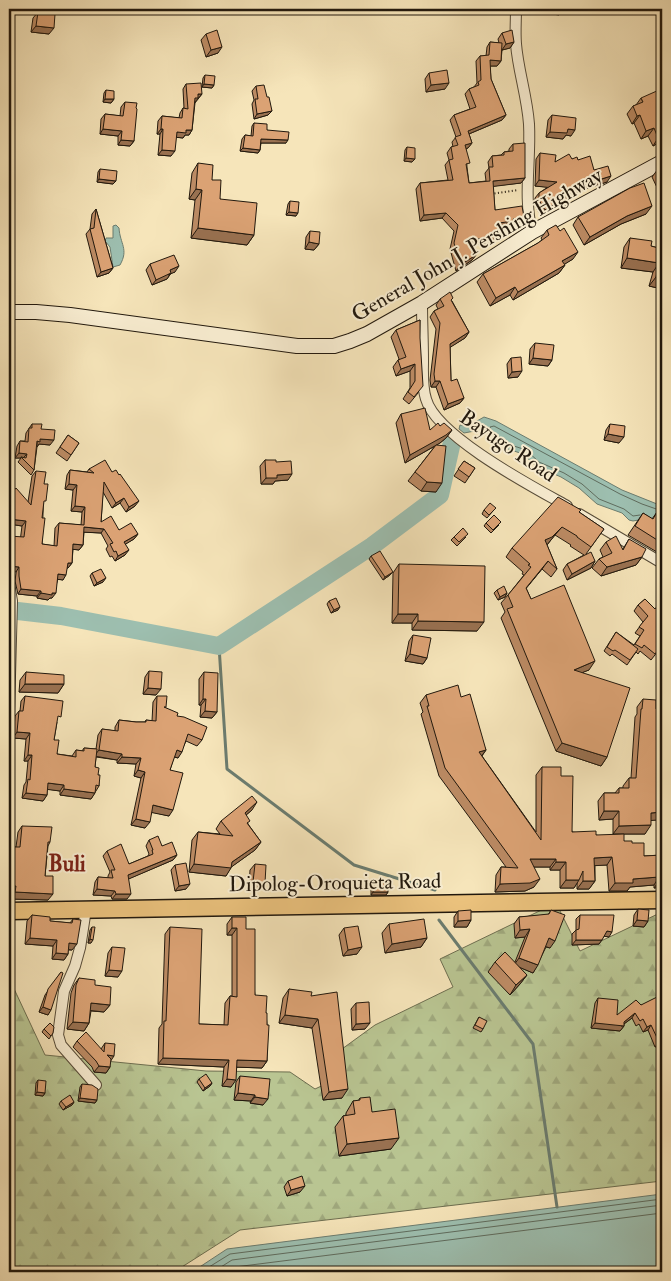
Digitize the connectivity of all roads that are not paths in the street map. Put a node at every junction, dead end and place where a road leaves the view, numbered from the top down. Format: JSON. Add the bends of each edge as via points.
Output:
{"nodes":[{"id":1,"x":516,"y":9,"type":"edge"},
{"id":2,"x":662,"y":162,"type":"edge"},
{"id":3,"x":532,"y":232,"type":"junction"},
{"id":4,"x":422,"y":303,"type":"junction"},
{"id":5,"x":9,"y":312,"type":"edge"},
{"id":6,"x":662,"y":563,"type":"edge"},
{"id":7,"x":9,"y":584,"type":"edge"},
{"id":8,"x":9,"y":713,"type":"edge"},
{"id":9,"x":662,"y":900,"type":"edge"},
{"id":10,"x":86,"y":909,"type":"junction"},
{"id":11,"x":9,"y":911,"type":"edge"},
{"id":12,"x":96,"y":1086,"type":"edge"}],
"edges":[{"from":1,"to":3,"type":"street","via":[[516,44],[529,122],[528,207]]},
{"from":2,"to":3,"type":"main road","name":"General John J. Pershing Highway"},
{"from":3,"to":4,"type":"main road","name":"General John J. Pershing Highway"},
{"from":4,"to":5,"type":"main road","name":"General John J. Pershing Highway","via":[[367,334],[334,346],[317,347],[70,315]]},
{"from":4,"to":6,"type":"street","name":"Bayugo Road","via":[[426,398],[439,421],[513,475]]},
{"from":7,"to":8,"type":"street","via":[[12,600]]},
{"from":9,"to":10,"type":"highway","name":"Dipolog-Oroquieta Road"},
{"from":10,"to":11,"type":"highway","name":"Dipolog-Oroquieta Road"},
{"from":10,"to":12,"type":"street","via":[[75,966],[64,991],[58,1040]]}]}
